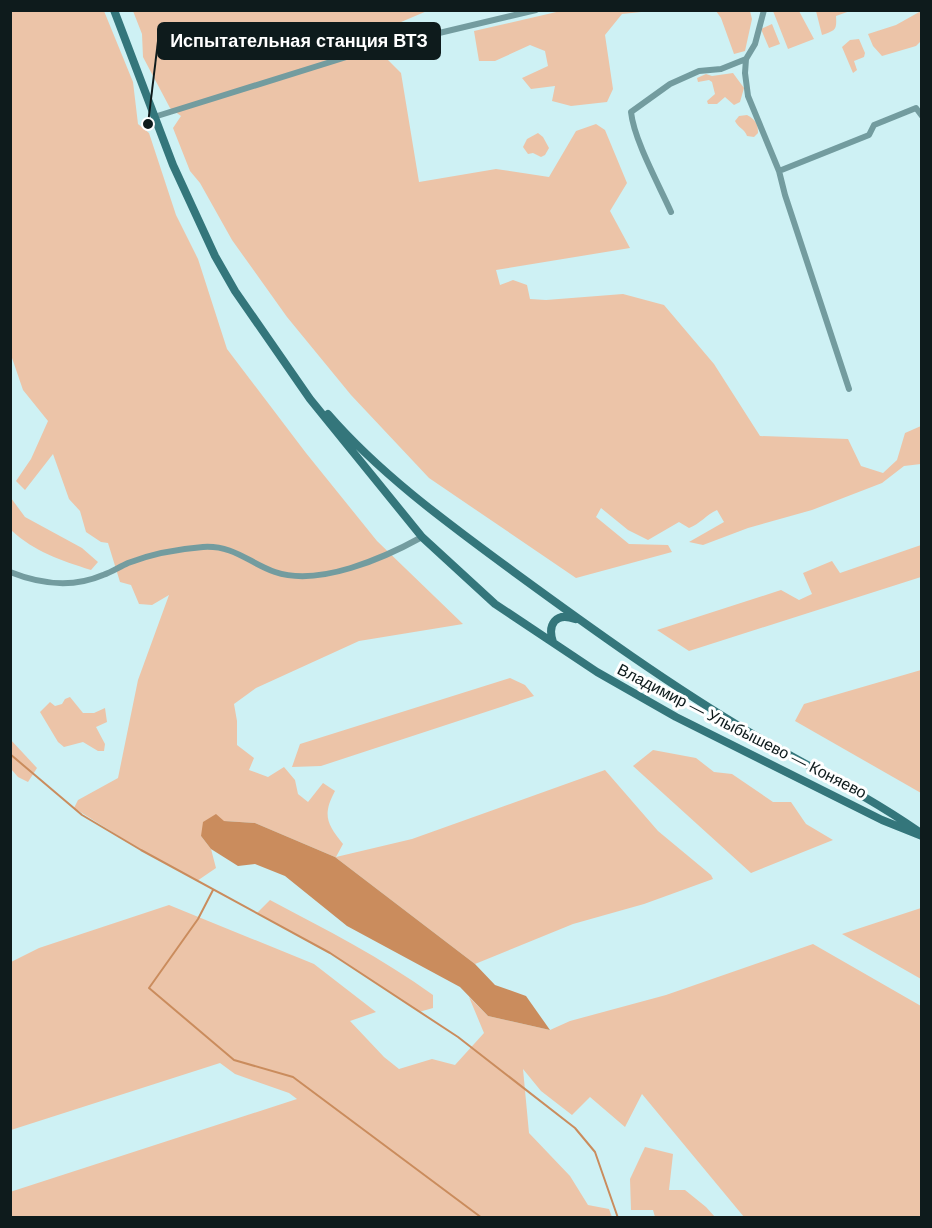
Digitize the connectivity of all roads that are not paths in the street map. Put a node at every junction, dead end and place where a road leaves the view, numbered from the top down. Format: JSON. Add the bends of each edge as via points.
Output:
{"nodes":[{"id":1,"x":114,"y":10,"type":"edge"},
{"id":2,"x":536,"y":10,"type":"edge"},
{"id":3,"x":764,"y":10,"type":"edge"},
{"id":4,"x":746,"y":59,"type":"junction"},
{"id":5,"x":921,"y":116,"type":"edge"},
{"id":6,"x":154,"y":117,"type":"junction"},
{"id":7,"x":779,"y":171,"type":"junction"},
{"id":8,"x":671,"y":212,"type":"dead end"},
{"id":9,"x":285,"y":363,"type":"junction"},
{"id":10,"x":849,"y":389,"type":"dead end"},
{"id":11,"x":422,"y":537,"type":"junction"},
{"id":12,"x":10,"y":572,"type":"edge"},
{"id":13,"x":584,"y":623,"type":"junction"},
{"id":14,"x":553,"y":642,"type":"junction"},
{"id":15,"x":921,"y":835,"type":"edge"}],
"edges":[{"from":1,"to":6,"type":"main road","name":"Владимир — Улыбышево — Коняево"},
{"from":2,"to":6,"type":"street","via":[[372,49]]},
{"from":3,"to":4,"type":"street","via":[[755,44]]},
{"from":4,"to":7,"type":"street","via":[[748,96]]},
{"from":4,"to":8,"type":"street","via":[[721,69],[699,71],[670,84],[631,112]]},
{"from":5,"to":7,"type":"street","via":[[916,108],[874,125],[869,135]]},
{"from":6,"to":9,"type":"main road","name":"Владимир — Улыбышево — Коняево","via":[[215,256]]},
{"from":7,"to":10,"type":"street"},
{"from":9,"to":11,"type":"main road","name":"Владимир — Улыбышево — Коняево"},
{"from":9,"to":13,"type":"main road","name":"Владимир — Улыбышево — Коняево","via":[[346,434],[396,481]]},
{"from":11,"to":12,"type":"street","via":[[392,554],[356,567],[309,576],[273,572],[232,551],[204,547],[153,555],[77,582],[32,580]]},
{"from":11,"to":14,"type":"main road","name":"Владимир — Улыбышево — Коняево","via":[[495,604]]},
{"from":13,"to":14,"type":"main road","name":"Владимир — Улыбышево — Коняево","via":[[567,616],[558,618],[551,625]]},
{"from":13,"to":15,"type":"main road","name":"Владимир — Улыбышево — Коняево","via":[[753,734],[894,814]]},
{"from":14,"to":15,"type":"main road","name":"Владимир — Улыбышево — Коняево","via":[[676,717],[882,820]]}]}
